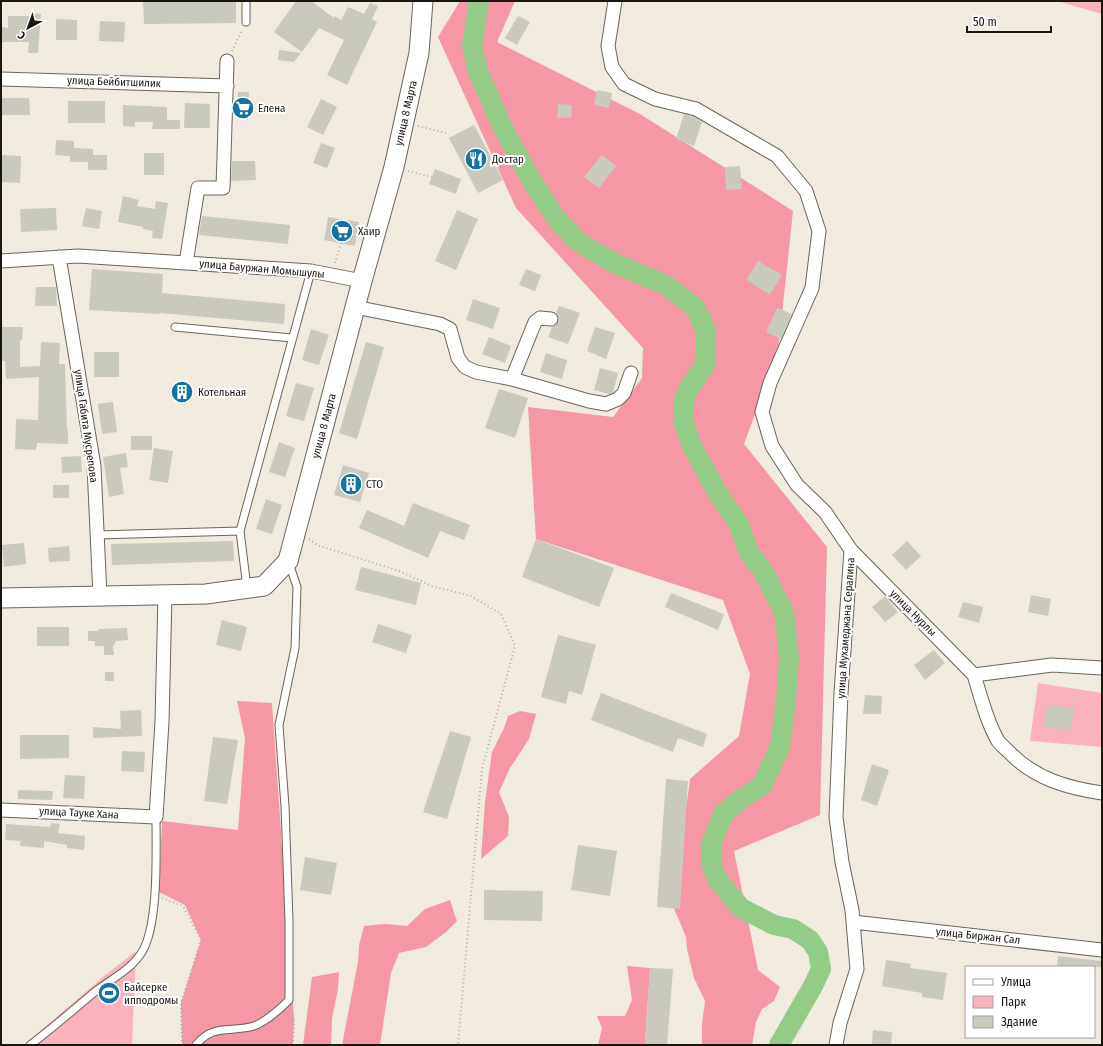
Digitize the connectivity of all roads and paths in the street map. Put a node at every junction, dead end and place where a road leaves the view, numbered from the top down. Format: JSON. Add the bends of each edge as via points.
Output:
{"nodes":[{"id":1,"x":246,"y":1,"type":"edge"},
{"id":2,"x":423,"y":1,"type":"edge"},
{"id":3,"x":616,"y":1,"type":"edge"},
{"id":4,"x":246,"y":22,"type":"joint"},
{"id":5,"x":227,"y":61,"type":"joint"},
{"id":6,"x":1,"y":79,"type":"edge"},
{"id":7,"x":227,"y":86,"type":"junction"},
{"id":8,"x":404,"y":123,"type":"junction"},
{"id":9,"x":446,"y":133,"type":"dead end"},
{"id":10,"x":394,"y":167,"type":"junction"},
{"id":11,"x":432,"y":177,"type":"dead end"},
{"id":12,"x":342,"y":243,"type":"dead end"},
{"id":13,"x":59,"y":257,"type":"junction"},
{"id":14,"x":1,"y":261,"type":"edge"},
{"id":15,"x":186,"y":263,"type":"junction"},
{"id":16,"x":311,"y":271,"type":"junction"},
{"id":17,"x":332,"y":275,"type":"junction"},
{"id":18,"x":362,"y":281,"type":"junction"},
{"id":19,"x":355,"y":307,"type":"junction"},
{"id":20,"x":552,"y":319,"type":"dead end"},
{"id":21,"x":175,"y":327,"type":"dead end"},
{"id":22,"x":292,"y":338,"type":"junction"},
{"id":23,"x":631,"y":373,"type":"dead end"},
{"id":24,"x":512,"y":379,"type":"junction"},
{"id":25,"x":240,"y":531,"type":"junction"},
{"id":26,"x":297,"y":531,"type":"junction"},
{"id":27,"x":98,"y":535,"type":"junction"},
{"id":28,"x":851,"y":550,"type":"junction"},
{"id":29,"x":288,"y":561,"type":"junction"},
{"id":30,"x":248,"y":588,"type":"junction"},
{"id":31,"x":165,"y":595,"type":"junction"},
{"id":32,"x":100,"y":596,"type":"junction"},
{"id":33,"x":1,"y":598,"type":"edge"},
{"id":34,"x":1102,"y":668,"type":"edge"},
{"id":35,"x":974,"y":675,"type":"junction"},
{"id":36,"x":1102,"y":793,"type":"edge"},
{"id":37,"x":1,"y":810,"type":"edge"},
{"id":38,"x":156,"y":817,"type":"junction"},
{"id":39,"x":154,"y":896,"type":"junction"},
{"id":40,"x":853,"y":922,"type":"junction"},
{"id":41,"x":1102,"y":950,"type":"edge"},
{"id":42,"x":294,"y":1018,"type":"dead end"},
{"id":43,"x":32,"y":1044,"type":"edge"},
{"id":44,"x":182,"y":1045,"type":"edge"},
{"id":45,"x":196,"y":1045,"type":"edge"},
{"id":46,"x":294,"y":1045,"type":"edge"},
{"id":47,"x":458,"y":1045,"type":"edge"},
{"id":48,"x":836,"y":1045,"type":"edge"}],
"edges":[{"from":1,"to":4,"type":"lane"},
{"from":2,"to":8,"type":"street","name":"улица 8 Марта","via":[[420,53]]},
{"from":3,"to":28,"type":"street","name":"улица Мухамеджана Сералина","via":[[608,46],[612,67],[624,84],[655,99],[696,109],[777,156],[806,191],[819,231],[812,288],[770,383],[762,412],[772,446],[798,485],[825,512]]},
{"from":4,"to":5,"type":"path"},
{"from":5,"to":7,"type":"street","name":"улица Бауржан Момышулы"},
{"from":6,"to":7,"type":"street","name":"улица Бейбитшилик"},
{"from":7,"to":15,"type":"street","name":"улица Бауржан Момышулы","via":[[223,188],[198,188]]},
{"from":8,"to":9,"type":"path"},
{"from":8,"to":10,"type":"street","name":"улица 8 Марта"},
{"from":10,"to":11,"type":"path"},
{"from":10,"to":18,"type":"street","name":"улица 8 Марта"},
{"from":12,"to":17,"type":"path"},
{"from":13,"to":14,"type":"street","name":"улица Бауржан Момышулы"},
{"from":13,"to":15,"type":"street","name":"улица Бауржан Момышулы"},
{"from":13,"to":27,"type":"street","name":"улица Габита Мусрепова","via":[[94,466]]},
{"from":15,"to":16,"type":"street","name":"улица Бауржан Момышулы"},
{"from":16,"to":17,"type":"street","name":"улица Бауржан Момышулы"},
{"from":16,"to":22,"type":"lane"},
{"from":17,"to":18,"type":"street","name":"улица Бауржан Момышулы"},
{"from":18,"to":19,"type":"street","name":"улица 8 Марта"},
{"from":19,"to":24,"type":"street","via":[[440,324],[450,329],[458,358],[465,367],[476,372]]},
{"from":19,"to":26,"type":"street","name":"улица 8 Марта"},
{"from":20,"to":24,"type":"street","via":[[540,318],[535,322]]},
{"from":21,"to":22,"type":"lane"},
{"from":22,"to":25,"type":"lane"},
{"from":23,"to":24,"type":"street","via":[[624,393],[606,404]]},
{"from":25,"to":27,"type":"lane"},
{"from":25,"to":30,"type":"lane"},
{"from":26,"to":29,"type":"street","name":"улица 8 Марта"},
{"from":26,"to":47,"type":"path","via":[[317,545],[399,571],[432,586],[471,596],[501,614],[515,646],[482,769]]},
{"from":27,"to":32,"type":"street","name":"улица Габита Мусрепова"},
{"from":28,"to":35,"type":"street","name":"улица Нурлы"},
{"from":28,"to":40,"type":"street","name":"улица Мухамеджана Сералина","via":[[836,817]]},
{"from":29,"to":30,"type":"street","name":"улица 8 Марта","via":[[264,586]]},
{"from":29,"to":45,"type":"lane","via":[[297,587],[295,648],[279,725],[286,821],[289,1000],[277,1012],[254,1026],[210,1032]]},
{"from":30,"to":31,"type":"street","name":"улица 8 Марта","via":[[206,594]]},
{"from":31,"to":32,"type":"street","name":"улица 8 Марта"},
{"from":31,"to":38,"type":"street","via":[[162,722]]},
{"from":32,"to":33,"type":"street","name":"улица 8 Марта"},
{"from":34,"to":35,"type":"street","via":[[1052,665]]},
{"from":35,"to":36,"type":"street","name":"улица Нурлы","via":[[985,712],[999,742],[1017,760],[1038,775],[1058,784]]},
{"from":37,"to":38,"type":"street","name":"улица Тауке Хана"},
{"from":38,"to":39,"type":"lane"},
{"from":39,"to":43,"type":"lane","via":[[150,932],[136,960]]},
{"from":39,"to":44,"type":"path","via":[[184,906],[201,940],[181,1003]]},
{"from":40,"to":41,"type":"street","name":"улица Биржан Сал"},
{"from":40,"to":48,"type":"street","name":"улица Мухамеджана Сералина","via":[[857,969],[840,1023]]},
{"from":42,"to":46,"type":"path"}]}
